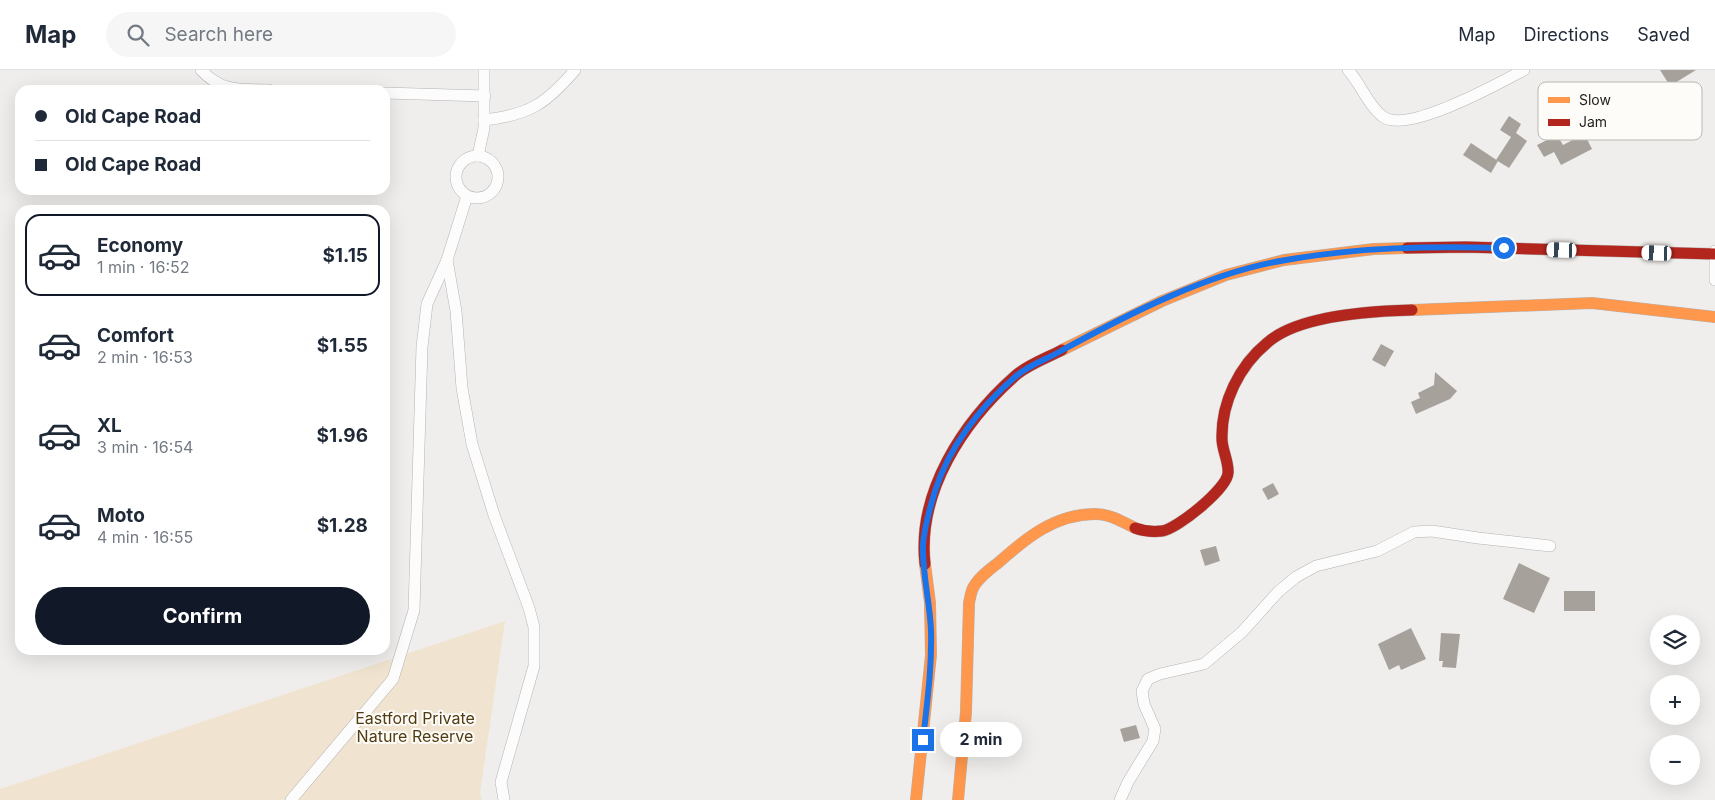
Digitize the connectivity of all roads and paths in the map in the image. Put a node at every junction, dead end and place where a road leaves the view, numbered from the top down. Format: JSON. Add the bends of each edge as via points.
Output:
{"nodes":[{"id":1,"x":201,"y":70,"type":"edge"},
{"id":2,"x":484,"y":70,"type":"edge"},
{"id":3,"x":575,"y":70,"type":"edge"},
{"id":4,"x":1348,"y":70,"type":"edge"},
{"id":5,"x":1524,"y":70,"type":"edge"},
{"id":6,"x":220,"y":85,"type":"edge"},
{"id":7,"x":390,"y":93,"type":"edge"},
{"id":8,"x":485,"y":96,"type":"junction"},
{"id":9,"x":484,"y":124,"type":"junction"},
{"id":10,"x":478,"y":156,"type":"junction"},
{"id":11,"x":467,"y":196,"type":"junction"},
{"id":12,"x":1715,"y":253,"type":"edge"},
{"id":13,"x":447,"y":260,"type":"junction"},
{"id":14,"x":1715,"y":280,"type":"edge"},
{"id":15,"x":1715,"y":317,"type":"edge"},
{"id":16,"x":1550,"y":546,"type":"dead end"},
{"id":17,"x":291,"y":800,"type":"edge"},
{"id":18,"x":504,"y":800,"type":"edge"},
{"id":19,"x":916,"y":800,"type":"edge"},
{"id":20,"x":958,"y":800,"type":"edge"},
{"id":21,"x":1120,"y":800,"type":"edge"}],
"edges":[{"from":1,"to":6,"type":"street"},
{"from":2,"to":8,"type":"street"},
{"from":3,"to":9,"type":"street","via":[[558,90],[530,111]]},
{"from":4,"to":5,"type":"street","via":[[1384,118],[1397,121],[1411,120],[1465,100]]},
{"from":7,"to":8,"type":"street"},
{"from":8,"to":9,"type":"street"},
{"from":9,"to":10,"type":"street"},
{"from":10,"to":11,"type":"street","via":[[463,161],[456,175],[460,191]]},
{"from":10,"to":11,"type":"street","via":[[486,158],[497,170],[496,186],[483,196]]},
{"from":11,"to":13,"type":"street"},
{"from":12,"to":14,"type":"street"},
{"from":12,"to":19,"type":"street","via":[[1466,247],[1374,249],[1284,260],[1226,275],[1162,300],[1016,375],[973,420],[949,457],[935,489],[927,520],[923,544],[930,603],[931,655]]},
{"from":13,"to":17,"type":"street","via":[[427,304],[422,347],[414,610],[410,626],[393,678]]},
{"from":13,"to":18,"type":"street","via":[[472,444],[534,626],[534,666],[501,782]]},
{"from":15,"to":20,"type":"street","via":[[1592,303],[1358,312],[1289,328],[1267,342],[1251,358],[1228,395],[1222,440],[1228,473],[1224,484],[1213,496],[1176,525],[1152,532],[1098,514],[1056,522],[1029,536],[973,588],[969,603],[966,712]]},
{"from":16,"to":21,"type":"street","via":[[1432,531],[1414,532],[1377,551],[1316,566],[1296,577],[1242,632],[1204,664],[1148,679],[1142,691],[1155,729],[1154,741]]}]}
